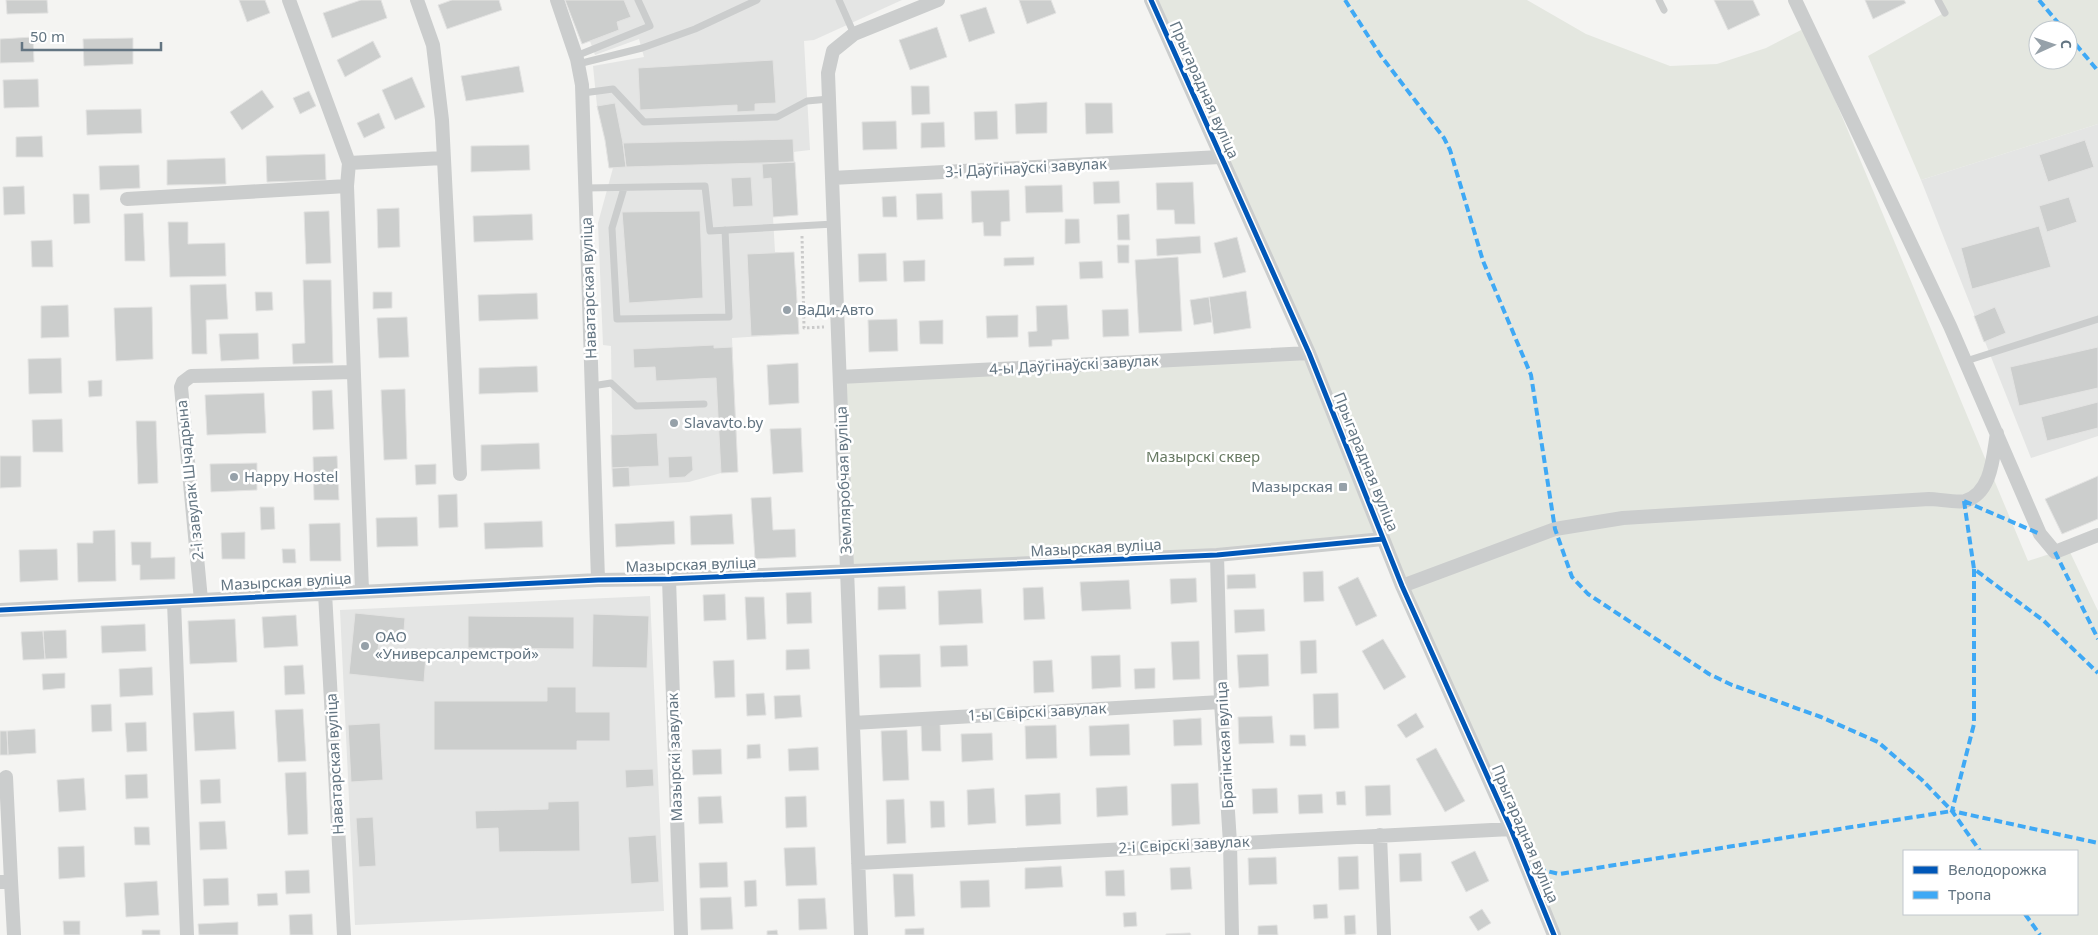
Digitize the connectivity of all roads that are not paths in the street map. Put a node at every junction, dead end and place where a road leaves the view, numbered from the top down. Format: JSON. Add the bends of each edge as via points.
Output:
{"nodes":[{"id":1,"x":289,"y":0,"type":"edge"},
{"id":2,"x":417,"y":0,"type":"edge"},
{"id":3,"x":557,"y":0,"type":"edge"},
{"id":4,"x":638,"y":0,"type":"edge"},
{"id":5,"x":757,"y":0,"type":"edge"},
{"id":6,"x":839,"y":0,"type":"edge"},
{"id":7,"x":938,"y":0,"type":"edge"},
{"id":8,"x":1151,"y":0,"type":"edge"},
{"id":9,"x":1660,"y":0,"type":"edge"},
{"id":10,"x":1795,"y":0,"type":"edge"},
{"id":11,"x":1938,"y":0,"type":"edge"},
{"id":12,"x":1664,"y":10,"type":"dead end"},
{"id":13,"x":1945,"y":13,"type":"dead end"},
{"id":14,"x":854,"y":34,"type":"junction"},
{"id":15,"x":577,"y":60,"type":"junction"},
{"id":16,"x":583,"y":93,"type":"junction"},
{"id":17,"x":829,"y":99,"type":"junction"},
{"id":18,"x":1220,"y":157,"type":"junction"},
{"id":19,"x":443,"y":158,"type":"junction"},
{"id":20,"x":349,"y":163,"type":"junction"},
{"id":21,"x":832,"y":178,"type":"junction"},
{"id":22,"x":348,"y":186,"type":"junction"},
{"id":23,"x":586,"y":188,"type":"junction"},
{"id":24,"x":624,"y":188,"type":"junction"},
{"id":25,"x":126,"y":199,"type":"dead end"},
{"id":26,"x":834,"y":224,"type":"junction"},
{"id":27,"x":725,"y":230,"type":"junction"},
{"id":28,"x":2098,"y":319,"type":"edge"},
{"id":29,"x":1309,"y":353,"type":"junction"},
{"id":30,"x":1966,"y":361,"type":"junction"},
{"id":31,"x":353,"y":372,"type":"junction"},
{"id":32,"x":840,"y":378,"type":"junction"},
{"id":33,"x":592,"y":386,"type":"junction"},
{"id":34,"x":704,"y":404,"type":"dead end"},
{"id":35,"x":1997,"y":433,"type":"junction"},
{"id":36,"x":460,"y":474,"type":"dead end"},
{"id":37,"x":2098,"y":535,"type":"edge"},
{"id":38,"x":1382,"y":538,"type":"junction"},
{"id":39,"x":1217,"y":555,"type":"junction"},
{"id":40,"x":848,"y":572,"type":"junction"},
{"id":41,"x":669,"y":579,"type":"junction"},
{"id":42,"x":598,"y":580,"type":"junction"},
{"id":43,"x":1402,"y":586,"type":"junction"},
{"id":44,"x":362,"y":590,"type":"junction"},
{"id":45,"x":325,"y":593,"type":"junction"},
{"id":46,"x":202,"y":600,"type":"junction"},
{"id":47,"x":174,"y":602,"type":"junction"},
{"id":48,"x":0,"y":610,"type":"edge"},
{"id":49,"x":1222,"y":702,"type":"junction"},
{"id":50,"x":853,"y":723,"type":"junction"},
{"id":51,"x":6,"y":778,"type":"dead end"},
{"id":52,"x":1510,"y":828,"type":"junction"},
{"id":53,"x":1380,"y":835,"type":"junction"},
{"id":54,"x":1230,"y":843,"type":"junction"},
{"id":55,"x":858,"y":863,"type":"junction"},
{"id":56,"x":6,"y":882,"type":"edge"},
{"id":57,"x":14,"y":935,"type":"edge"},
{"id":58,"x":186,"y":935,"type":"edge"},
{"id":59,"x":344,"y":935,"type":"edge"},
{"id":60,"x":681,"y":935,"type":"edge"},
{"id":61,"x":861,"y":935,"type":"edge"},
{"id":62,"x":1232,"y":935,"type":"edge"},
{"id":63,"x":1384,"y":935,"type":"edge"},
{"id":64,"x":1554,"y":935,"type":"edge"}],
"edges":[{"from":1,"to":20,"type":"street"},
{"from":2,"to":19,"type":"street","via":[[433,45]]},
{"from":3,"to":15,"type":"street","name":"Наватарская вуліца"},
{"from":4,"to":15,"type":"lane","via":[[650,26]]},
{"from":5,"to":15,"type":"lane","via":[[659,42]]},
{"from":6,"to":14,"type":"lane"},
{"from":7,"to":14,"type":"street","name":"Земляробчая вуліца"},
{"from":8,"to":18,"type":"street","name":"Прыгарадная вуліца"},
{"from":9,"to":12,"type":"lane"},
{"from":10,"to":30,"type":"street"},
{"from":11,"to":13,"type":"lane"},
{"from":14,"to":17,"type":"street","name":"Земляробчая вуліца","via":[[833,52],[828,73]]},
{"from":15,"to":16,"type":"street","name":"Наватарская вуліца"},
{"from":16,"to":17,"type":"lane","via":[[613,89],[644,122],[777,117],[808,101]]},
{"from":16,"to":23,"type":"street","name":"Наватарская вуліца"},
{"from":17,"to":21,"type":"street","name":"Земляробчая вуліца"},
{"from":18,"to":21,"type":"street","name":"3-і Даўгінаўскі завулак"},
{"from":18,"to":29,"type":"street","name":"Прыгарадная вуліца"},
{"from":19,"to":20,"type":"street"},
{"from":19,"to":36,"type":"street"},
{"from":20,"to":22,"type":"street"},
{"from":21,"to":26,"type":"street","name":"Земляробчая вуліца"},
{"from":22,"to":25,"type":"street"},
{"from":22,"to":31,"type":"street"},
{"from":23,"to":24,"type":"lane"},
{"from":23,"to":33,"type":"street","name":"Наватарская вуліца"},
{"from":24,"to":27,"type":"lane","via":[[705,186],[710,231]]},
{"from":24,"to":27,"type":"lane","via":[[612,228],[617,318],[728,317]]},
{"from":26,"to":27,"type":"lane"},
{"from":26,"to":32,"type":"street","name":"Земляробчая вуліца"},
{"from":28,"to":30,"type":"lane"},
{"from":29,"to":32,"type":"street","name":"4-ы Даўгінаўскі завулак"},
{"from":29,"to":38,"type":"street","name":"Прыгарадная вуліца"},
{"from":30,"to":35,"type":"street"},
{"from":31,"to":44,"type":"street"},
{"from":31,"to":46,"type":"street","name":"2-і завулак Шчадрына","via":[[191,376],[183,382]]},
{"from":32,"to":40,"type":"street","name":"Земляробчая вуліца"},
{"from":33,"to":34,"type":"lane","via":[[611,383],[636,406]]},
{"from":33,"to":42,"type":"street","name":"Наватарская вуліца"},
{"from":35,"to":37,"type":"street","via":[[2040,534],[2055,552]]},
{"from":35,"to":43,"type":"street","via":[[1991,468],[1980,490],[1964,501],[1929,499],[1623,518],[1555,529]]},
{"from":38,"to":39,"type":"street","name":"Мазырская вуліца"},
{"from":38,"to":43,"type":"street","name":"Прыгарадная вуліца"},
{"from":39,"to":40,"type":"street","name":"Мазырская вуліца"},
{"from":39,"to":49,"type":"street","name":"Брагінская вуліца"},
{"from":40,"to":41,"type":"street","name":"Мазырская вуліца"},
{"from":40,"to":50,"type":"street","name":"Земляробчая вуліца"},
{"from":41,"to":42,"type":"street","name":"Мазырская вуліца"},
{"from":41,"to":60,"type":"street","name":"Мазырскі завулак"},
{"from":42,"to":44,"type":"street","name":"Мазырская вуліца"},
{"from":43,"to":52,"type":"street","name":"Прыгарадная вуліца"},
{"from":44,"to":45,"type":"street","name":"Мазырская вуліца"},
{"from":45,"to":46,"type":"street","name":"Мазырская вуліца"},
{"from":45,"to":59,"type":"street","name":"Наватарская вуліца"},
{"from":46,"to":47,"type":"street","name":"Мазырская вуліца"},
{"from":47,"to":48,"type":"street","name":"Мазырская вуліца"},
{"from":47,"to":58,"type":"street"},
{"from":49,"to":50,"type":"street","name":"1-ы Свірскі завулак"},
{"from":49,"to":54,"type":"street","name":"Брагінская вуліца"},
{"from":50,"to":55,"type":"street","name":"Земляробчая вуліца"},
{"from":51,"to":56,"type":"street"},
{"from":52,"to":53,"type":"street","name":"2-і Свірскі завулак"},
{"from":52,"to":64,"type":"street","name":"Прыгарадная вуліца"},
{"from":53,"to":54,"type":"street","name":"2-і Свірскі завулак"},
{"from":53,"to":63,"type":"street"},
{"from":54,"to":55,"type":"street","name":"2-і Свірскі завулак"},
{"from":54,"to":62,"type":"street","name":"Брагінская вуліца"},
{"from":55,"to":61,"type":"street","name":"Земляробчая вуліца"},
{"from":56,"to":57,"type":"street"}]}
